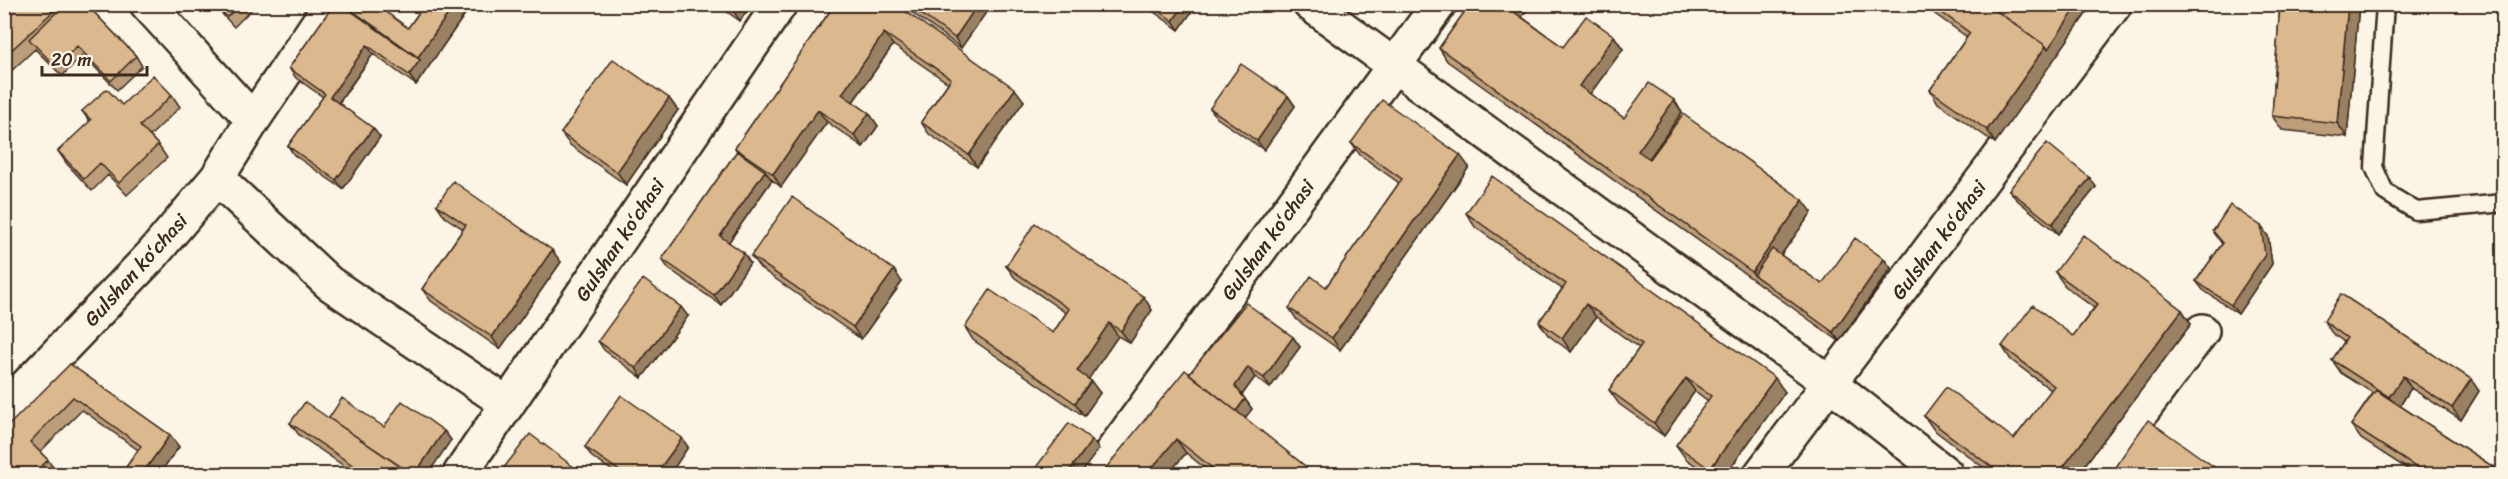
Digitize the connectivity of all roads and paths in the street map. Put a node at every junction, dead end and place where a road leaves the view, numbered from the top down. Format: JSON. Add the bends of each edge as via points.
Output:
{"nodes":[{"id":1,"x":147,"y":4,"type":"edge"},
{"id":2,"x":331,"y":4,"type":"edge"},
{"id":3,"x":780,"y":4,"type":"edge"},
{"id":4,"x":1310,"y":4,"type":"edge"},
{"id":5,"x":1439,"y":4,"type":"edge"},
{"id":6,"x":2115,"y":4,"type":"edge"},
{"id":7,"x":2385,"y":4,"type":"edge"},
{"id":8,"x":1396,"y":65,"type":"junction"},
{"id":9,"x":253,"y":120,"type":"junction"},
{"id":10,"x":217,"y":178,"type":"junction"},
{"id":11,"x":2504,"y":203,"type":"edge"},
{"id":12,"x":2202,"y":331,"type":"dead end"},
{"id":13,"x":1831,"y":384,"type":"junction"},
{"id":14,"x":507,"y":404,"type":"junction"},
{"id":15,"x":4,"y":409,"type":"edge"},
{"id":16,"x":460,"y":474,"type":"edge"},
{"id":17,"x":1096,"y":474,"type":"edge"},
{"id":18,"x":1761,"y":474,"type":"edge"},
{"id":19,"x":1946,"y":474,"type":"edge"},
{"id":20,"x":2095,"y":474,"type":"edge"}],
"edges":[{"from":1,"to":9,"type":"street"},
{"from":2,"to":9,"type":"street","name":"Gulshan koʻchasi"},
{"from":3,"to":14,"type":"street","name":"Gulshan koʻchasi"},
{"from":4,"to":8,"type":"street"},
{"from":5,"to":8,"type":"street","name":"Gulshan koʻchasi"},
{"from":6,"to":13,"type":"street","name":"Gulshan koʻchasi"},
{"from":7,"to":11,"type":"lane","via":[[2374,166],[2385,192],[2416,211]]},
{"from":8,"to":13,"type":"street"},
{"from":8,"to":17,"type":"street","name":"Gulshan koʻchasi"},
{"from":9,"to":10,"type":"street","name":"Gulshan koʻchasi"},
{"from":10,"to":14,"type":"street","via":[[328,283]]},
{"from":10,"to":15,"type":"street","name":"Gulshan koʻchasi","via":[[153,254]]},
{"from":12,"to":20,"type":"street"},
{"from":13,"to":18,"type":"street","name":"Gulshan koʻchasi"},
{"from":13,"to":19,"type":"street"},
{"from":14,"to":16,"type":"street","name":"Gulshan koʻchasi"}]}
